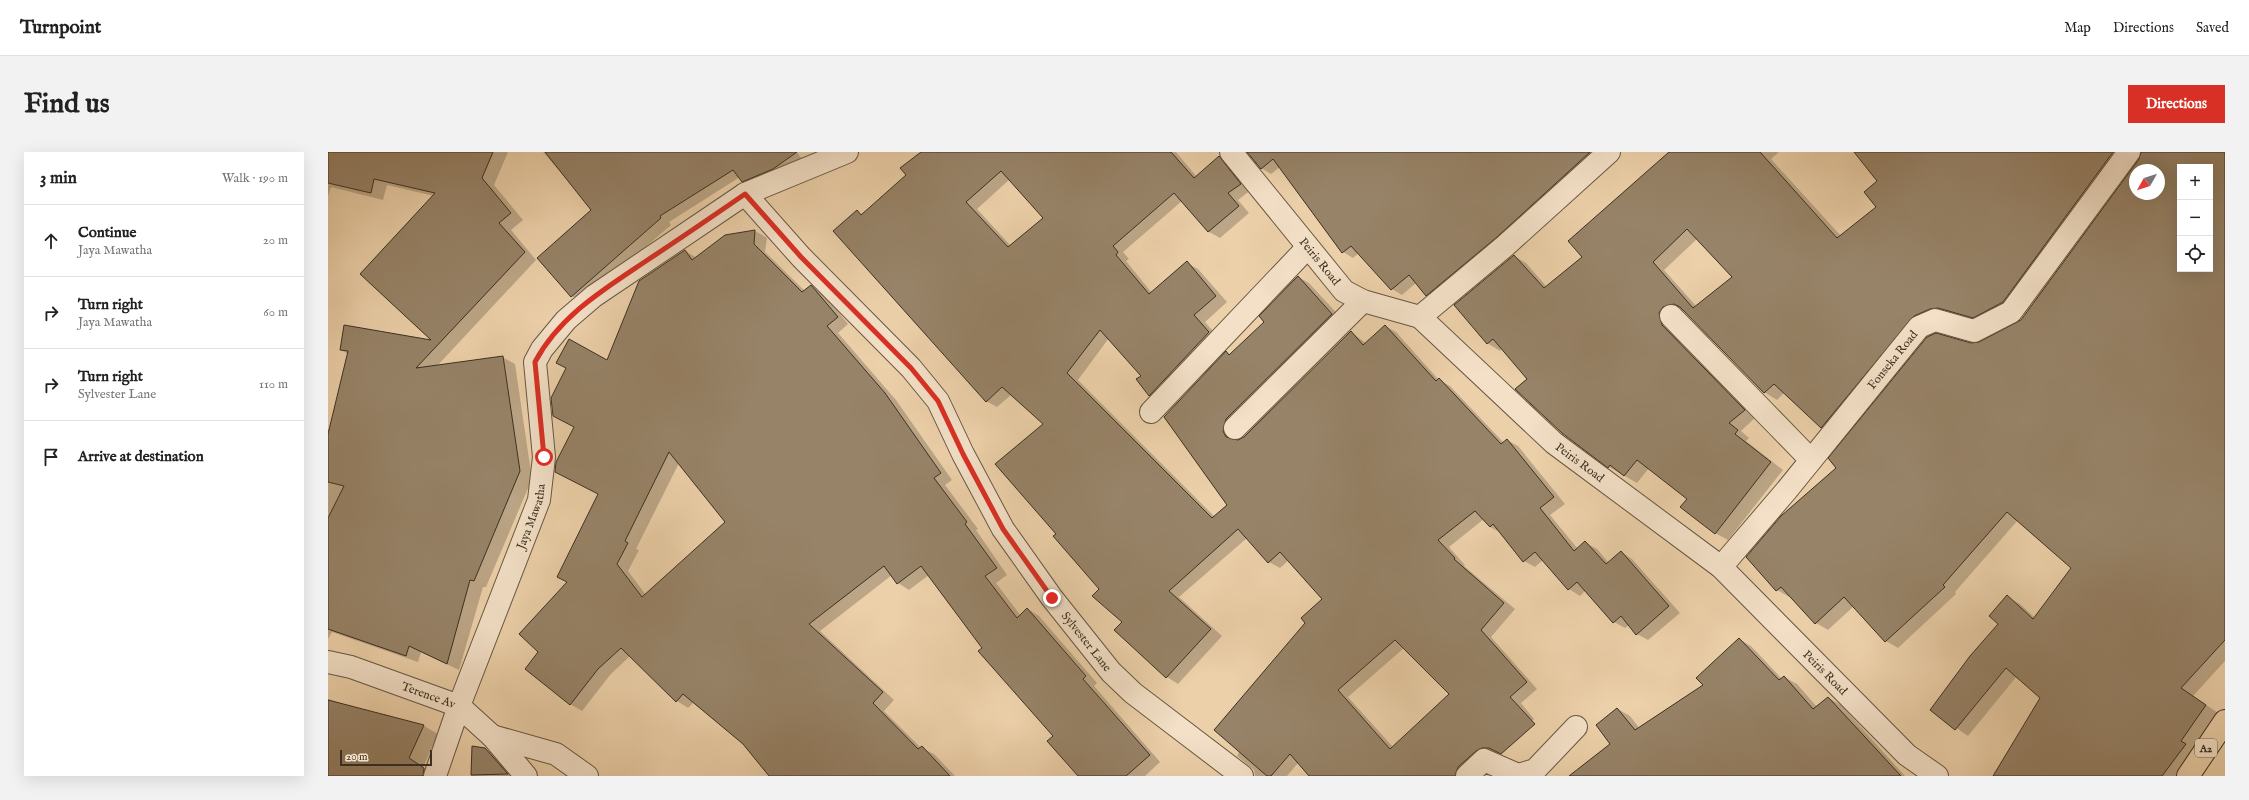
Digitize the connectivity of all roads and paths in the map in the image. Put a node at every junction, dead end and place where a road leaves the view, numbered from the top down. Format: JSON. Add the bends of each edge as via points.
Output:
{"nodes":[{"id":1,"x":847,"y":152,"type":"edge"},
{"id":2,"x":1231,"y":152,"type":"edge"},
{"id":3,"x":1609,"y":152,"type":"edge"},
{"id":4,"x":2129,"y":152,"type":"edge"},
{"id":5,"x":745,"y":194,"type":"junction"},
{"id":6,"x":1307,"y":248,"type":"junction"},
{"id":7,"x":1363,"y":301,"type":"junction"},
{"id":8,"x":1671,"y":316,"type":"dead end"},
{"id":9,"x":1420,"y":317,"type":"junction"},
{"id":10,"x":1151,"y":412,"type":"dead end"},
{"id":11,"x":1235,"y":428,"type":"dead end"},
{"id":12,"x":1811,"y":460,"type":"junction"},
{"id":13,"x":1721,"y":567,"type":"junction"},
{"id":14,"x":328,"y":662,"type":"edge"},
{"id":15,"x":459,"y":706,"type":"junction"},
{"id":16,"x":2225,"y":720,"type":"edge"},
{"id":17,"x":1576,"y":727,"type":"dead end"},
{"id":18,"x":492,"y":736,"type":"junction"},
{"id":19,"x":435,"y":776,"type":"edge"},
{"id":20,"x":526,"y":776,"type":"edge"},
{"id":21,"x":587,"y":776,"type":"edge"},
{"id":22,"x":1242,"y":776,"type":"edge"},
{"id":23,"x":1467,"y":776,"type":"edge"},
{"id":24,"x":1937,"y":776,"type":"edge"},
{"id":25,"x":2188,"y":776,"type":"edge"}],
"edges":[{"from":1,"to":5,"type":"street","name":"Jaya Mawatha"},
{"from":2,"to":6,"type":"street","name":"Peiris Road"},
{"from":3,"to":9,"type":"street","via":[[1505,246]]},
{"from":4,"to":12,"type":"street","name":"Fonseka Road","via":[[2011,312],[1974,331],[1935,320],[1919,327]]},
{"from":5,"to":15,"type":"street","name":"Jaya Mawatha","via":[[594,296],[566,320],[542,349],[535,362],[544,457],[539,500]]},
{"from":5,"to":22,"type":"street","name":"Sylvester Lane","via":[[801,257],[911,368],[938,401],[1003,529],[1052,598],[1111,672],[1133,693]]},
{"from":6,"to":7,"type":"street","name":"Peiris Road","via":[[1344,291]]},
{"from":6,"to":10,"type":"street"},
{"from":7,"to":9,"type":"street","name":"Peiris Road"},
{"from":7,"to":11,"type":"street"},
{"from":8,"to":12,"type":"street"},
{"from":9,"to":13,"type":"street","name":"Peiris Road","via":[[1554,443]]},
{"from":12,"to":13,"type":"street","name":"Fonseka Road"},
{"from":13,"to":24,"type":"street","name":"Peiris Road","via":[[1907,755]]},
{"from":14,"to":15,"type":"street","name":"Terence Av","via":[[351,667]]},
{"from":15,"to":18,"type":"street","name":"Terence Av"},
{"from":15,"to":19,"type":"street","name":"Jaya Mawatha"},
{"from":16,"to":25,"type":"highway","number":"A2"},
{"from":17,"to":23,"type":"street","via":[[1535,770],[1518,775],[1484,760]]},
{"from":18,"to":20,"type":"street","name":"Terence Av"},
{"from":18,"to":21,"type":"street","via":[[556,754]]}]}
